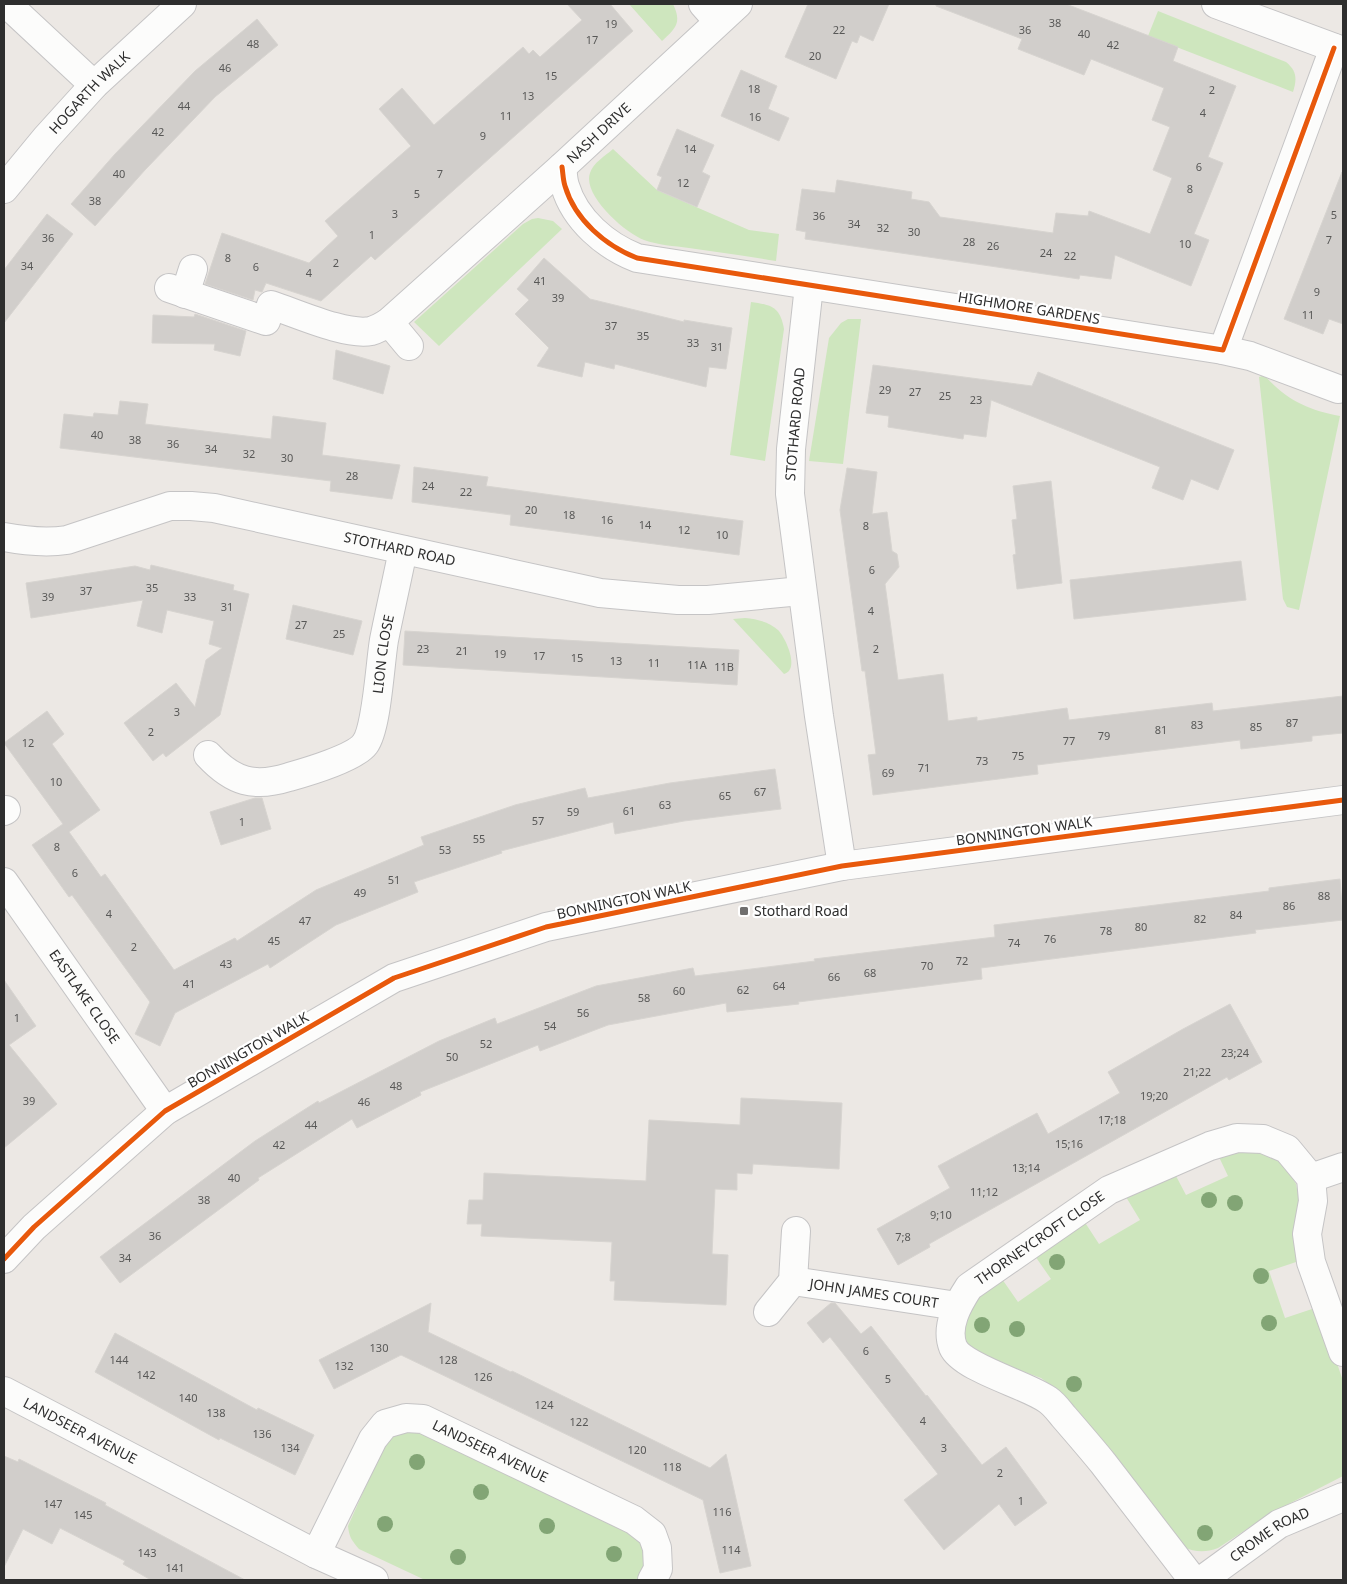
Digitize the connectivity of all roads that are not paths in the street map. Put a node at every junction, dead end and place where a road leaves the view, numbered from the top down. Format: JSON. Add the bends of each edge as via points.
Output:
{"nodes":[{"id":1,"x":7,"y":4,"type":"edge"},
{"id":2,"x":182,"y":4,"type":"edge"},
{"id":3,"x":738,"y":4,"type":"edge"},
{"id":4,"x":1216,"y":4,"type":"edge"},
{"id":5,"x":711,"y":13,"type":"edge"},
{"id":6,"x":1339,"y":49,"type":"edge"},
{"id":7,"x":94,"y":85,"type":"junction"},
{"id":8,"x":562,"y":167,"type":"junction"},
{"id":9,"x":4,"y":188,"type":"edge"},
{"id":10,"x":182,"y":284,"type":"dead end"},
{"id":11,"x":809,"y":286,"type":"junction"},
{"id":12,"x":394,"y":318,"type":"junction"},
{"id":13,"x":409,"y":346,"type":"dead end"},
{"id":14,"x":1223,"y":350,"type":"junction"},
{"id":15,"x":1338,"y":389,"type":"dead end"},
{"id":16,"x":4,"y":537,"type":"edge"},
{"id":17,"x":403,"y":550,"type":"junction"},
{"id":18,"x":801,"y":591,"type":"junction"},
{"id":19,"x":208,"y":754,"type":"dead end"},
{"id":20,"x":1343,"y":800,"type":"edge"},
{"id":21,"x":842,"y":866,"type":"junction"},
{"id":22,"x":4,"y":882,"type":"edge"},
{"id":23,"x":165,"y":1112,"type":"junction"},
{"id":24,"x":1343,"y":1167,"type":"edge"},
{"id":25,"x":1311,"y":1178,"type":"junction"},
{"id":26,"x":796,"y":1231,"type":"dead end"},
{"id":27,"x":4,"y":1259,"type":"edge"},
{"id":28,"x":793,"y":1281,"type":"junction"},
{"id":29,"x":957,"y":1306,"type":"junction"},
{"id":30,"x":768,"y":1312,"type":"dead end"},
{"id":31,"x":1343,"y":1352,"type":"edge"},
{"id":32,"x":4,"y":1391,"type":"edge"},
{"id":33,"x":1343,"y":1497,"type":"edge"},
{"id":34,"x":316,"y":1554,"type":"junction"},
{"id":35,"x":374,"y":1580,"type":"edge"},
{"id":36,"x":652,"y":1580,"type":"edge"},
{"id":37,"x":1193,"y":1580,"type":"edge"},
{"id":38,"x":1202,"y":1580,"type":"edge"}],
"edges":[{"from":1,"to":7,"type":"street"},
{"from":2,"to":7,"type":"street","name":"HOGARTH WALK"},
{"from":3,"to":5,"type":"street","name":"NASH DRIVE"},
{"from":4,"to":6,"type":"street"},
{"from":5,"to":8,"type":"street","name":"NASH DRIVE"},
{"from":6,"to":14,"type":"street"},
{"from":7,"to":9,"type":"street","name":"HOGARTH WALK"},
{"from":8,"to":11,"type":"street","name":"HIGHMORE GARDENS","via":[[564,185],[576,209],[587,224],[620,252],[653,262]]},
{"from":8,"to":12,"type":"street","name":"NASH DRIVE"},
{"from":10,"to":12,"type":"street","name":"NASH DRIVE","via":[[266,321],[273,301],[346,330],[370,331]]},
{"from":11,"to":14,"type":"street","name":"HIGHMORE GARDENS"},
{"from":11,"to":18,"type":"street","name":"STOTHARD ROAD","via":[[789,474]]},
{"from":12,"to":13,"type":"street"},
{"from":14,"to":15,"type":"street","name":"HIGHMORE GARDENS","via":[[1250,356]]},
{"from":16,"to":17,"type":"street","name":"STOTHARD ROAD","via":[[37,542],[67,540],[160,509],[185,505],[214,508]]},
{"from":17,"to":18,"type":"street","name":"STOTHARD ROAD","via":[[600,593],[708,600]]},
{"from":17,"to":19,"type":"street","name":"LION CLOSE","via":[[384,640],[371,732],[363,759],[256,783],[233,777]]},
{"from":18,"to":21,"type":"street","name":"STOTHARD ROAD"},
{"from":20,"to":21,"type":"street","name":"BONNINGTON WALK"},
{"from":21,"to":23,"type":"street","name":"BONNINGTON WALK","via":[[546,927],[394,978]]},
{"from":22,"to":23,"type":"street","name":"EASTLAKE CLOSE"},
{"from":23,"to":27,"type":"street","name":"BONNINGTON WALK","via":[[34,1227]]},
{"from":24,"to":25,"type":"street"},
{"from":25,"to":29,"type":"street","name":"THORNEYCROFT CLOSE","via":[[1287,1148],[1263,1139],[1237,1138],[1210,1146],[1109,1190],[969,1287]]},
{"from":25,"to":31,"type":"street","via":[[1308,1234],[1311,1262]]},
{"from":26,"to":28,"type":"street"},
{"from":28,"to":29,"type":"street","name":"JOHN JAMES COURT"},
{"from":28,"to":30,"type":"street"},
{"from":29,"to":37,"type":"street","name":"THORNEYCROFT CLOSE","via":[[951,1338],[961,1357],[1049,1400],[1083,1438]]},
{"from":32,"to":34,"type":"street","name":"LANDSEER AVENUE"},
{"from":33,"to":38,"type":"street","name":"CROME ROAD","via":[[1279,1524]]},
{"from":34,"to":35,"type":"street","name":"LANDSEER AVENUE"},
{"from":34,"to":36,"type":"street","name":"LANDSEER AVENUE","via":[[373,1440],[385,1424],[406,1418],[423,1419],[634,1520],[652,1534],[657,1548],[658,1569]]}]}
